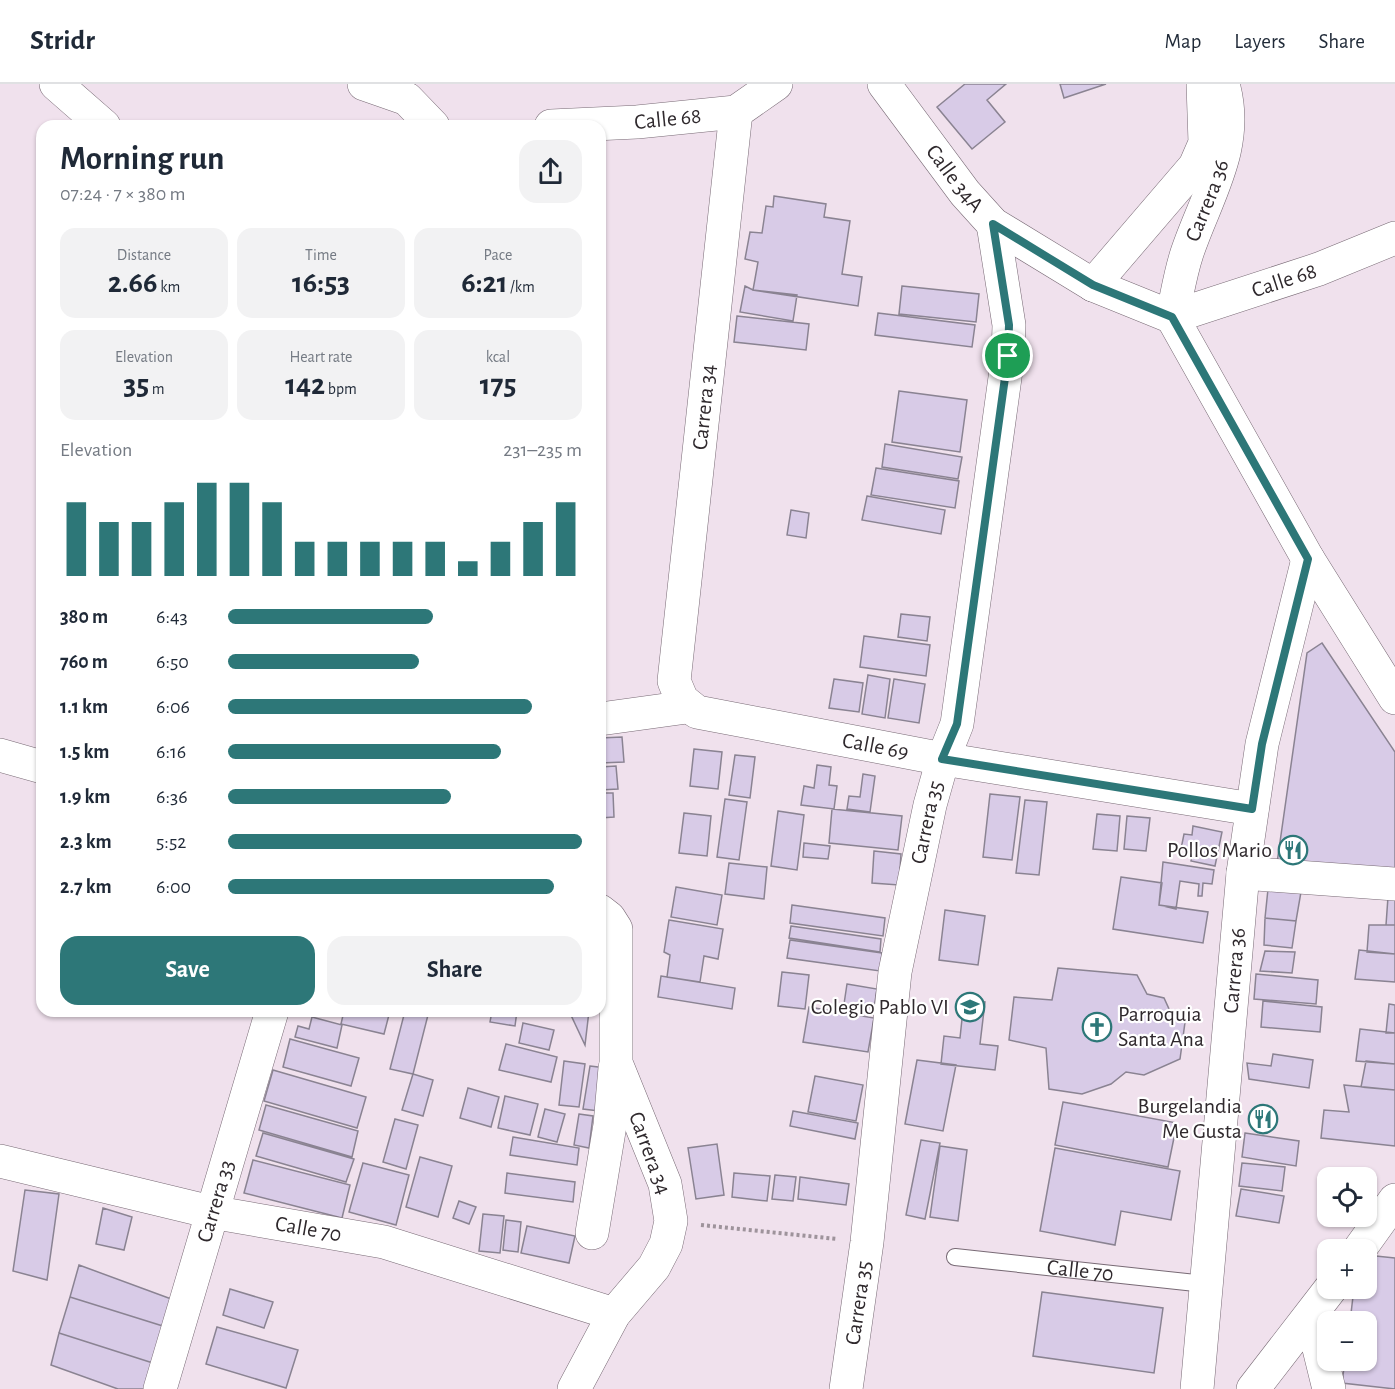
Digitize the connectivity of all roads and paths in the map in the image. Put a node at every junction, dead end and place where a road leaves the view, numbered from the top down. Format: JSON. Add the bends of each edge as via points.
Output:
{"nodes":[{"id":1,"x":56,"y":84,"type":"edge"},
{"id":2,"x":364,"y":84,"type":"edge"},
{"id":3,"x":776,"y":84,"type":"edge"},
{"id":4,"x":884,"y":84,"type":"edge"},
{"id":5,"x":1203,"y":84,"type":"edge"},
{"id":6,"x":1223,"y":84,"type":"edge"},
{"id":7,"x":736,"y":112,"type":"junction"},
{"id":8,"x":97,"y":120,"type":"edge"},
{"id":9,"x":427,"y":120,"type":"edge"},
{"id":10,"x":606,"y":123,"type":"edge"},
{"id":11,"x":993,"y":224,"type":"junction"},
{"id":12,"x":1395,"y":238,"type":"edge"},
{"id":13,"x":1093,"y":285,"type":"junction"},
{"id":14,"x":1172,"y":317,"type":"junction"},
{"id":15,"x":1308,"y":559,"type":"junction"},
{"id":16,"x":1395,"y":698,"type":"edge"},
{"id":17,"x":684,"y":704,"type":"junction"},
{"id":18,"x":606,"y":718,"type":"edge"},
{"id":19,"x":0,"y":755,"type":"edge"},
{"id":20,"x":942,"y":759,"type":"junction"},
{"id":21,"x":36,"y":765,"type":"edge"},
{"id":22,"x":1252,"y":809,"type":"junction"},
{"id":23,"x":1243,"y":873,"type":"junction"},
{"id":24,"x":1395,"y":884,"type":"edge"},
{"id":25,"x":608,"y":920,"type":"edge"},
{"id":26,"x":270,"y":1017,"type":"edge"},
{"id":27,"x":616,"y":1063,"type":"junction"},
{"id":28,"x":0,"y":1161,"type":"edge"},
{"id":29,"x":1395,"y":1200,"type":"edge"},
{"id":30,"x":211,"y":1212,"type":"junction"},
{"id":31,"x":671,"y":1221,"type":"junction"},
{"id":32,"x":592,"y":1233,"type":"dead end"},
{"id":33,"x":1367,"y":1239,"type":"edge"},
{"id":34,"x":867,"y":1242,"type":"junction"},
{"id":35,"x":955,"y":1257,"type":"dead end"},
{"id":36,"x":1205,"y":1284,"type":"junction"},
{"id":37,"x":1323,"y":1299,"type":"edge"},
{"id":38,"x":614,"y":1314,"type":"junction"},
{"id":39,"x":1311,"y":1316,"type":"junction"},
{"id":40,"x":160,"y":1389,"type":"edge"},
{"id":41,"x":574,"y":1389,"type":"edge"},
{"id":42,"x":846,"y":1389,"type":"edge"},
{"id":43,"x":1197,"y":1389,"type":"edge"},
{"id":44,"x":1253,"y":1389,"type":"edge"},
{"id":45,"x":1329,"y":1389,"type":"edge"}],
"edges":[{"from":1,"to":8,"type":"street"},
{"from":2,"to":9,"type":"street","via":[[407,99]]},
{"from":3,"to":7,"type":"street","name":"Calle 68"},
{"from":4,"to":11,"type":"street","name":"Calle 34A","via":[[965,193]]},
{"from":5,"to":13,"type":"street","via":[[1205,143],[1195,166]]},
{"from":6,"to":14,"type":"street","name":"Carrera 36","via":[[1229,138],[1186,255]]},
{"from":7,"to":10,"type":"street","name":"Calle 68"},
{"from":7,"to":17,"type":"street","name":"Carrera 34","via":[[674,681]]},
{"from":11,"to":13,"type":"street","name":"Calle 34A"},
{"from":11,"to":20,"type":"street","name":"Carrera 35","via":[[1009,325],[1008,356],[957,724]]},
{"from":12,"to":14,"type":"street","name":"Calle 68","via":[[1319,269]]},
{"from":13,"to":14,"type":"street","name":"Calle 34A"},
{"from":14,"to":15,"type":"street"},
{"from":15,"to":16,"type":"street"},
{"from":15,"to":22,"type":"street","name":"Carrera 36","via":[[1262,744]]},
{"from":17,"to":18,"type":"street"},
{"from":17,"to":20,"type":"street","name":"Calle 69","via":[[697,712]]},
{"from":19,"to":21,"type":"street"},
{"from":20,"to":22,"type":"street","name":"Calle 69"},
{"from":20,"to":34,"type":"street","name":"Carrera 35","via":[[895,972]]},
{"from":22,"to":23,"type":"street","name":"Carrera 36"},
{"from":23,"to":24,"type":"street"},
{"from":23,"to":36,"type":"street","name":"Carrera 36"},
{"from":25,"to":27,"type":"street","name":"Carrera 34"},
{"from":26,"to":30,"type":"street","name":"Carrera 33"},
{"from":27,"to":31,"type":"street","name":"Carrera 34","via":[[665,1184]]},
{"from":27,"to":32,"type":"street"},
{"from":28,"to":30,"type":"street","name":"Calle 70"},
{"from":29,"to":33,"type":"street"},
{"from":30,"to":38,"type":"street","name":"Calle 70","via":[[384,1242]]},
{"from":30,"to":40,"type":"street","name":"Carrera 33"},
{"from":31,"to":34,"type":"path"},
{"from":31,"to":38,"type":"street","name":"Carrera 34","via":[[666,1244],[654,1267]]},
{"from":34,"to":42,"type":"street","name":"Carrera 35"},
{"from":35,"to":36,"type":"lane","name":"Calle 70"},
{"from":36,"to":43,"type":"street","name":"Carrera 36"},
{"from":37,"to":39,"type":"street"},
{"from":38,"to":41,"type":"street","name":"Carrera 34"},
{"from":39,"to":44,"type":"street"},
{"from":39,"to":45,"type":"street"}]}
